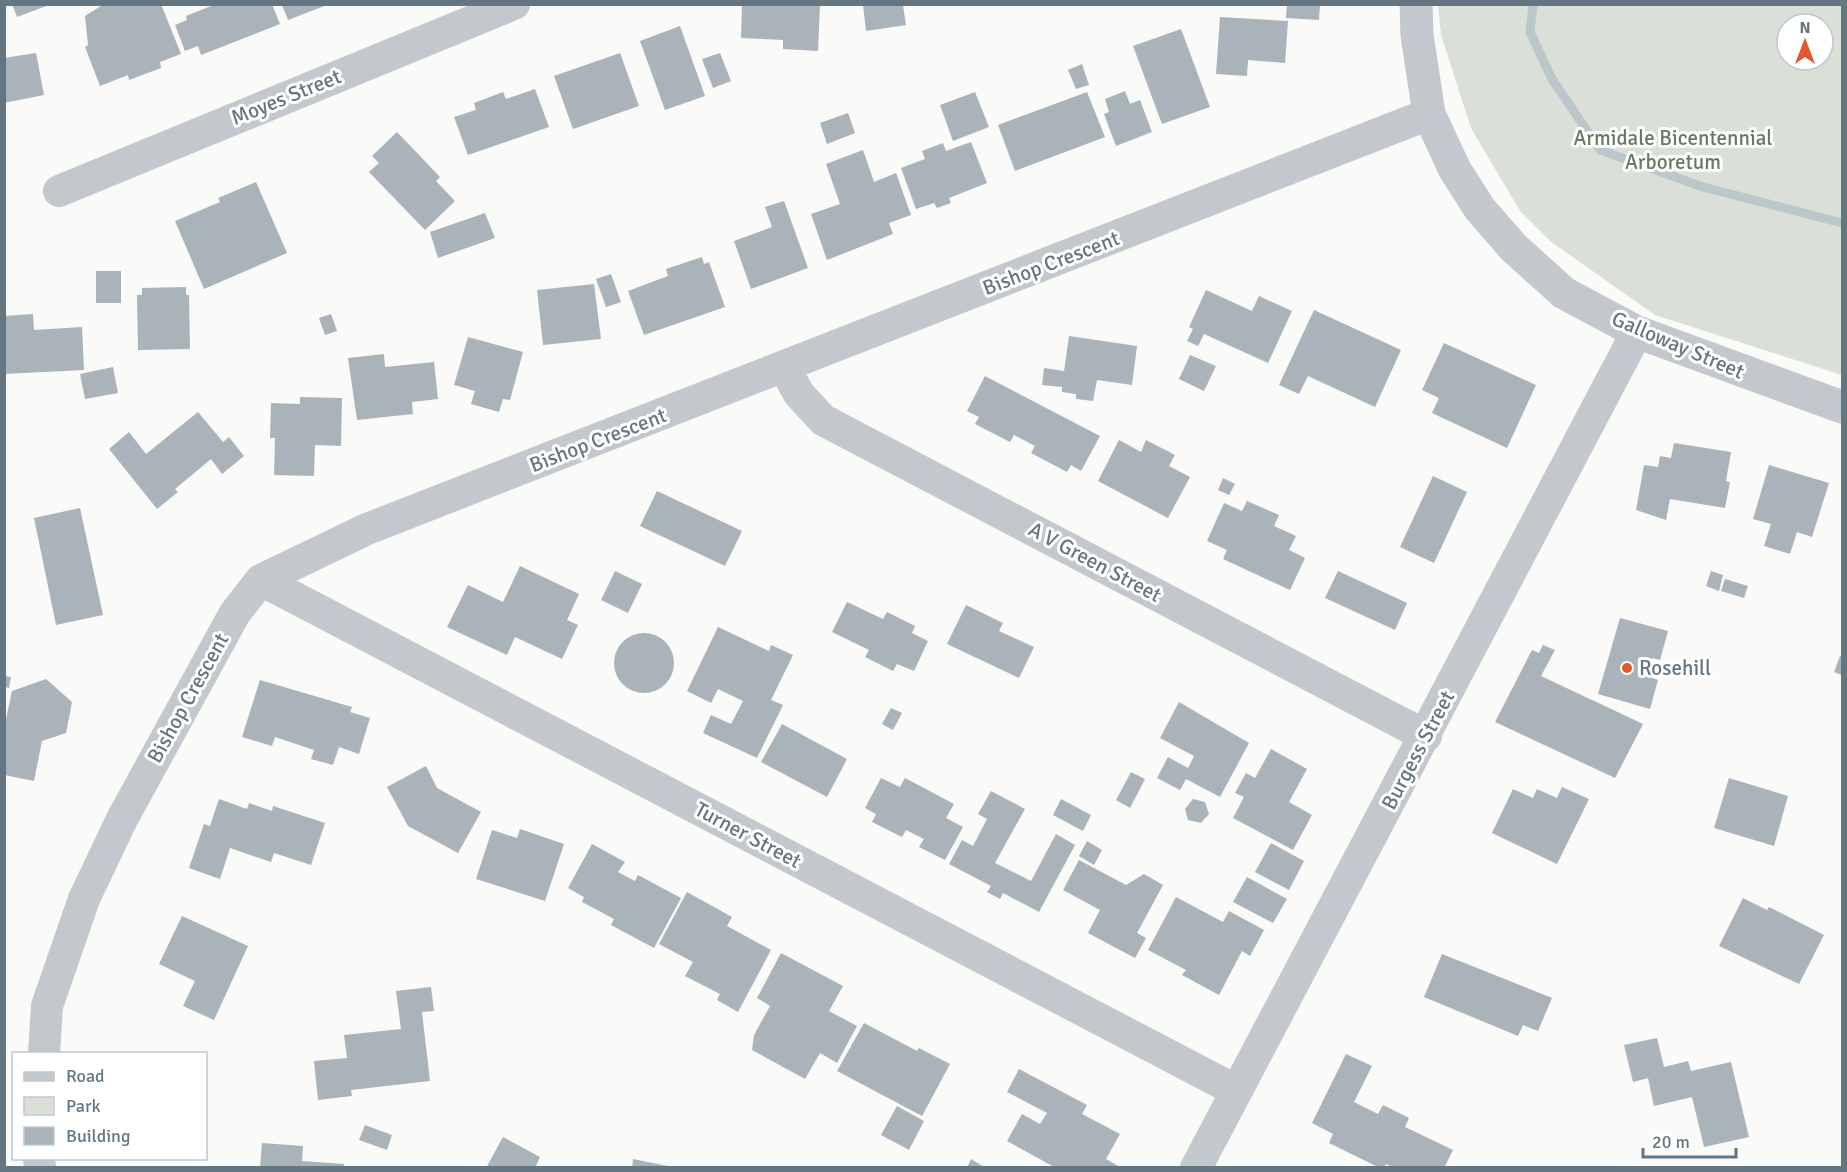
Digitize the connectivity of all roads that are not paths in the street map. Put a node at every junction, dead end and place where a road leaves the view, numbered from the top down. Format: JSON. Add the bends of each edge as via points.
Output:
{"nodes":[{"id":1,"x":514,"y":4,"type":"edge"},
{"id":2,"x":1416,"y":4,"type":"edge"},
{"id":3,"x":1429,"y":114,"type":"junction"},
{"id":4,"x":59,"y":192,"type":"dead end"},
{"id":5,"x":1637,"y":332,"type":"junction"},
{"id":6,"x":784,"y":367,"type":"junction"},
{"id":7,"x":1842,"y":407,"type":"edge"},
{"id":8,"x":261,"y":580,"type":"junction"},
{"id":9,"x":1426,"y":736,"type":"junction"},
{"id":10,"x":44,"y":1052,"type":"edge"},
{"id":11,"x":1235,"y":1090,"type":"junction"},
{"id":12,"x":1196,"y":1167,"type":"edge"}],
"edges":[{"from":1,"to":4,"type":"street","name":"Moyes Street"},
{"from":2,"to":3,"type":"street","name":"Galloway Street"},
{"from":3,"to":5,"type":"street","name":"Galloway Street","via":[[1455,170],[1480,210],[1514,248],[1564,293]]},
{"from":3,"to":6,"type":"street","name":"Bishop Crescent"},
{"from":5,"to":7,"type":"street","name":"Galloway Street"},
{"from":5,"to":9,"type":"street","name":"Burgess Street"},
{"from":6,"to":8,"type":"street","name":"Bishop Crescent","via":[[367,529]]},
{"from":6,"to":9,"type":"street","name":"A V Green Street","via":[[799,394],[823,420]]},
{"from":8,"to":10,"type":"street","name":"Bishop Crescent","via":[[234,613],[122,819],[84,899],[47,1006]]},
{"from":8,"to":11,"type":"street","name":"Turner Street"},
{"from":9,"to":11,"type":"street","name":"Burgess Street"},
{"from":11,"to":12,"type":"street","name":"Burgess Street"}]}
